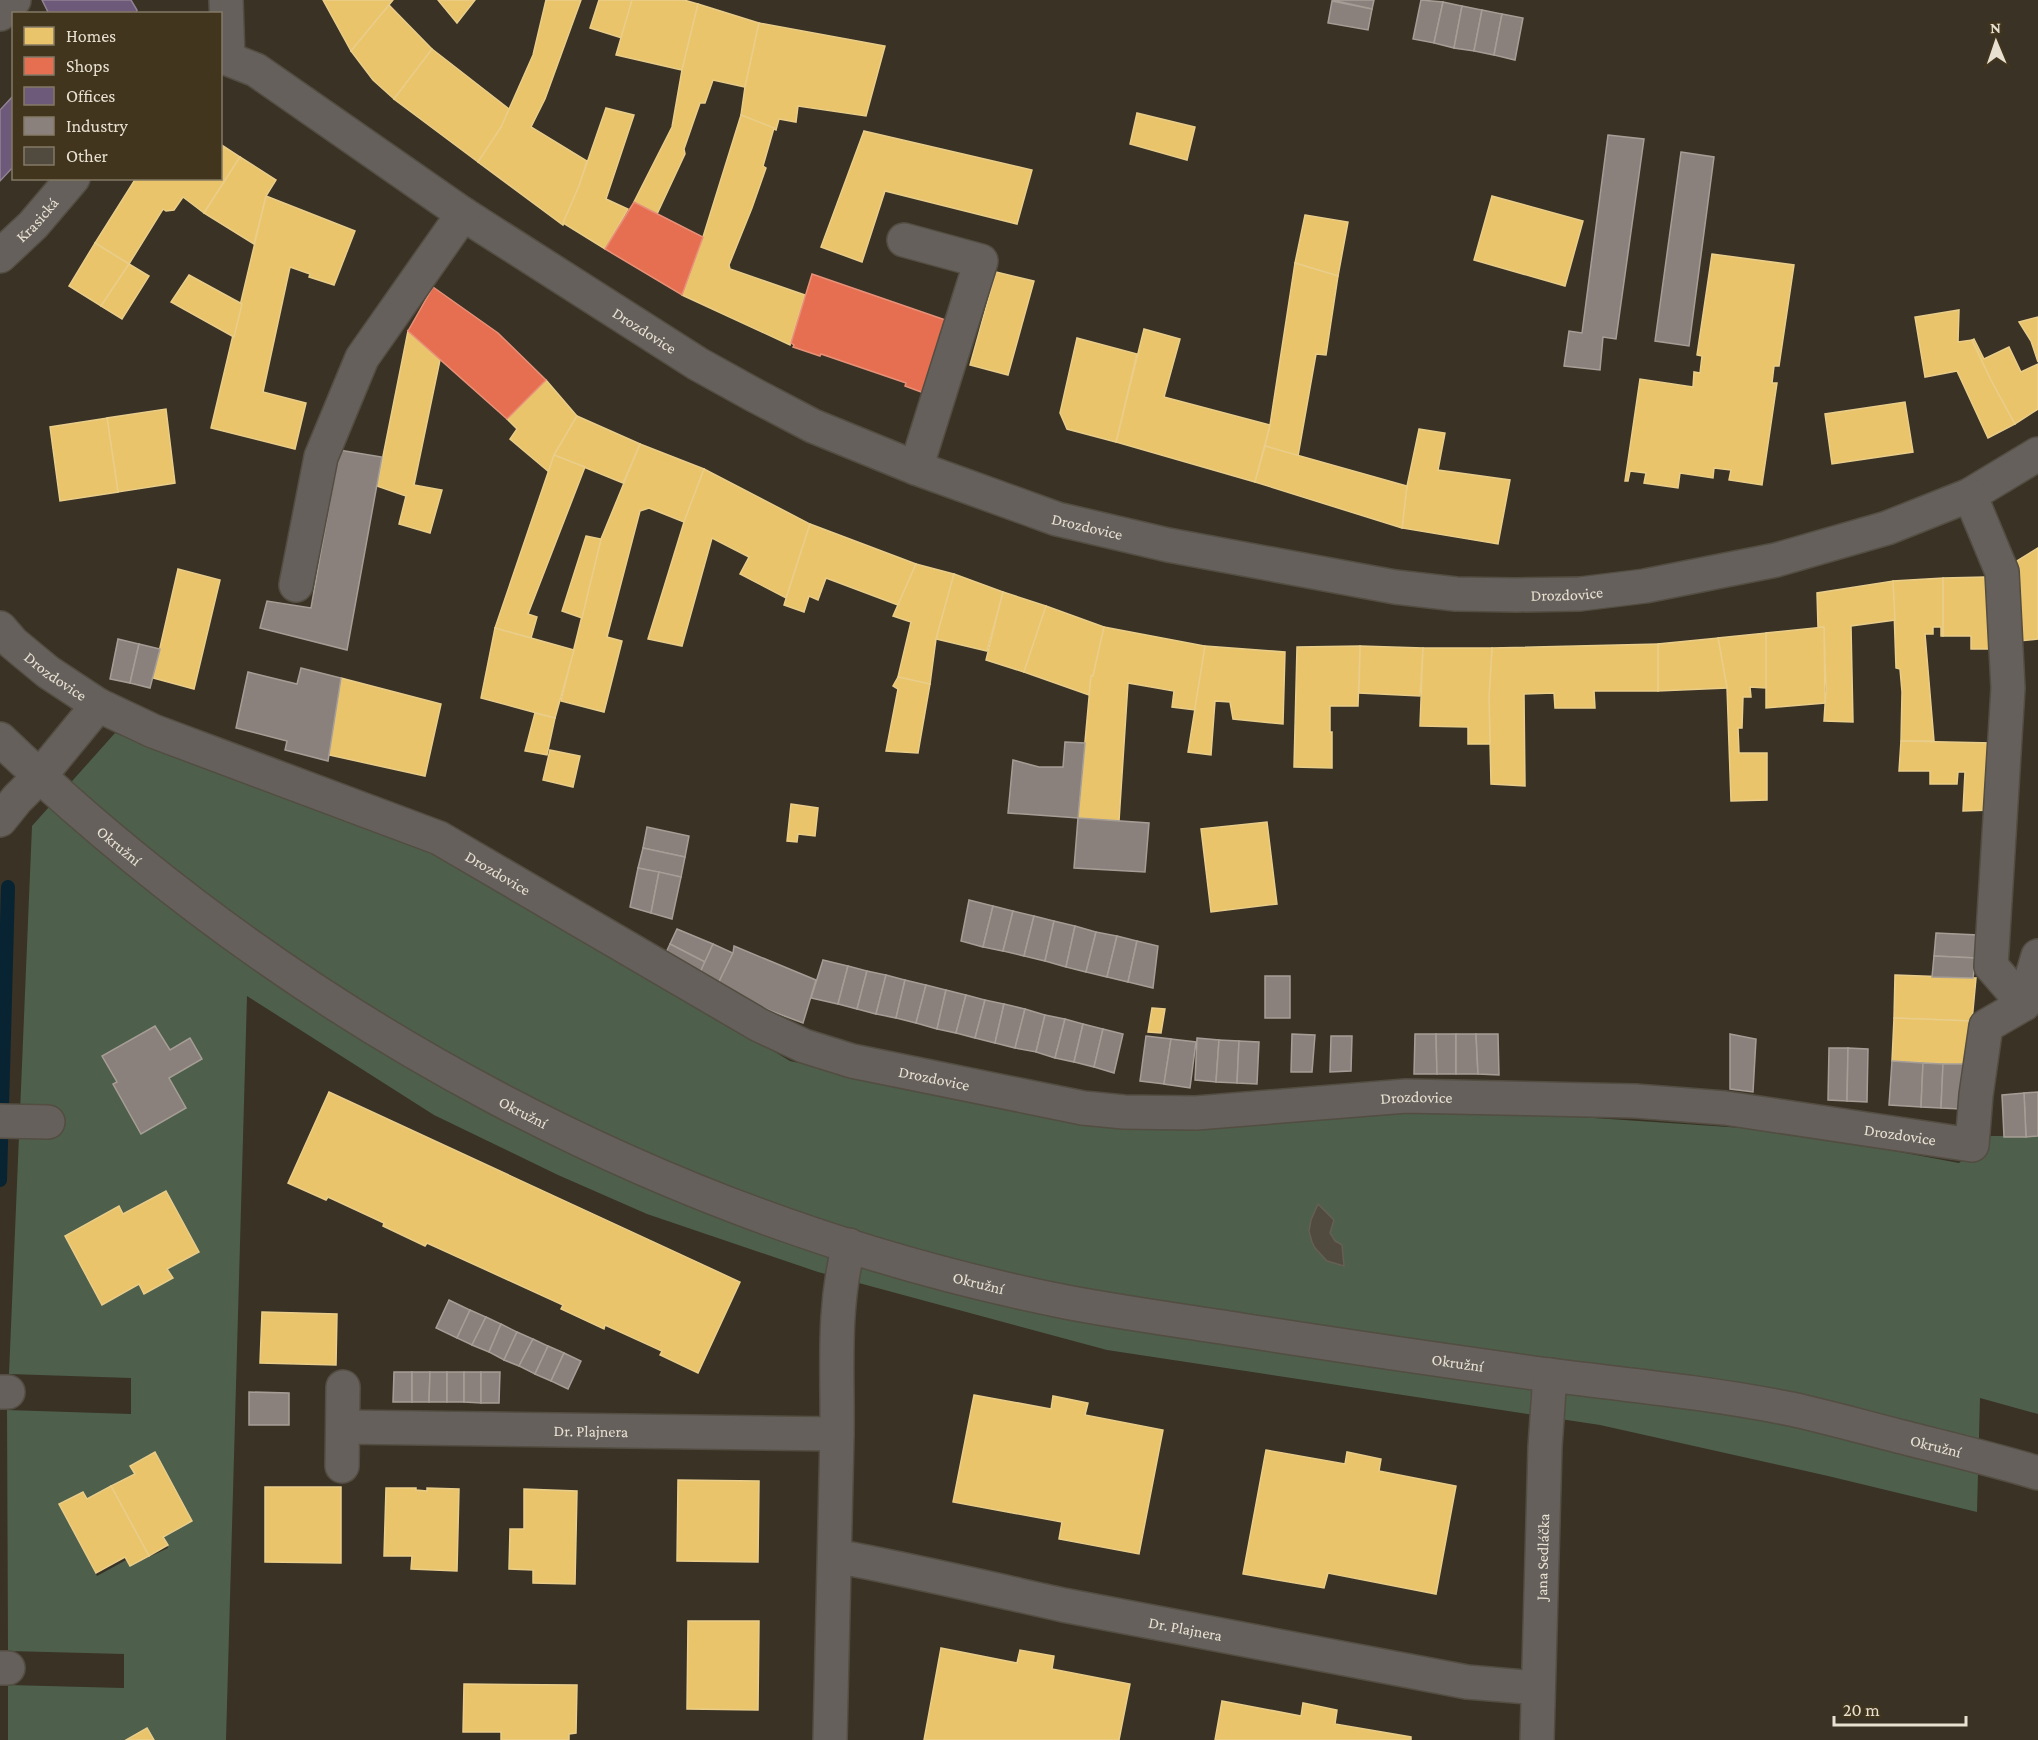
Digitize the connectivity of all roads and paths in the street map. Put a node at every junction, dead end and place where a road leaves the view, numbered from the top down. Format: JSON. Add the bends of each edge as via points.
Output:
{"nodes":[{"id":1,"x":14,"y":0,"type":"edge"},
{"id":2,"x":226,"y":0,"type":"edge"},
{"id":3,"x":0,"y":14,"type":"edge"},
{"id":4,"x":224,"y":58,"type":"edge"},
{"id":5,"x":71,"y":180,"type":"edge"},
{"id":6,"x":463,"y":214,"type":"junction"},
{"id":7,"x":904,"y":240,"type":"dead end"},
{"id":8,"x":0,"y":256,"type":"edge"},
{"id":9,"x":2038,"y":454,"type":"edge"},
{"id":10,"x":916,"y":468,"type":"junction"},
{"id":11,"x":1970,"y":495,"type":"junction"},
{"id":12,"x":296,"y":585,"type":"dead end"},
{"id":13,"x":0,"y":628,"type":"edge"},
{"id":14,"x":98,"y":705,"type":"junction"},
{"id":15,"x":0,"y":739,"type":"edge"},
{"id":16,"x":39,"y":777,"type":"junction"},
{"id":17,"x":0,"y":820,"type":"edge"},
{"id":18,"x":2038,"y":956,"type":"edge"},
{"id":19,"x":2031,"y":1006,"type":"edge"},
{"id":20,"x":0,"y":1121,"type":"edge"},
{"id":21,"x":48,"y":1122,"type":"dead end"},
{"id":22,"x":849,"y":1245,"type":"junction"},
{"id":23,"x":1550,"y":1375,"type":"junction"},
{"id":24,"x":343,"y":1387,"type":"dead end"},
{"id":25,"x":343,"y":1427,"type":"junction"},
{"id":26,"x":837,"y":1434,"type":"junction"},
{"id":27,"x":342,"y":1466,"type":"dead end"},
{"id":28,"x":2038,"y":1473,"type":"edge"},
{"id":29,"x":835,"y":1556,"type":"junction"},
{"id":30,"x":1538,"y":1688,"type":"junction"},
{"id":31,"x":830,"y":1740,"type":"edge"},
{"id":32,"x":1537,"y":1740,"type":"edge"}],
"edges":[{"from":1,"to":3,"type":"street"},
{"from":2,"to":4,"type":"street"},
{"from":4,"to":6,"type":"street","name":"Drozdovice","via":[[256,70],[284,88]]},
{"from":5,"to":8,"type":"street","name":"Krasická","via":[[41,217]]},
{"from":6,"to":10,"type":"street","name":"Drozdovice","via":[[716,375],[813,426]]},
{"from":6,"to":12,"type":"street","via":[[362,358],[321,457]]},
{"from":7,"to":10,"type":"street","via":[[981,261]]},
{"from":9,"to":11,"type":"street","name":"Drozdovice"},
{"from":10,"to":11,"type":"street","name":"Drozdovice","via":[[1057,519],[1168,545],[1395,587],[1456,594],[1580,594],[1645,586],[1776,560],[1887,528]]},
{"from":11,"to":19,"type":"street","via":[[2002,572],[2008,688],[1991,966]]},
{"from":13,"to":14,"type":"street","name":"Drozdovice","via":[[48,672]]},
{"from":14,"to":16,"type":"street"},
{"from":14,"to":19,"type":"street","name":"Drozdovice","via":[[153,731],[439,838],[759,1024],[804,1046],[852,1061],[1083,1108],[1196,1113],[1406,1096],[1635,1101],[1725,1108],[1972,1145],[1986,1026]]},
{"from":15,"to":16,"type":"street","name":"Okružní"},
{"from":16,"to":17,"type":"street"},
{"from":16,"to":22,"type":"street","name":"Okružní","via":[[138,862],[221,925],[317,993],[428,1060],[570,1135],[633,1163],[743,1208]]},
{"from":18,"to":19,"type":"street"},
{"from":20,"to":21,"type":"street"},
{"from":22,"to":23,"type":"street","name":"Okružní","via":[[996,1286],[1122,1312]]},
{"from":22,"to":26,"type":"street","via":[[838,1302]]},
{"from":23,"to":28,"type":"street","name":"Okružní","via":[[1792,1410]]},
{"from":23,"to":30,"type":"street","name":"Jana Sedláčka"},
{"from":24,"to":25,"type":"street"},
{"from":25,"to":26,"type":"street","name":"Dr. Plajnera"},
{"from":25,"to":27,"type":"street"},
{"from":26,"to":29,"type":"street"},
{"from":29,"to":30,"type":"street","name":"Dr. Plajnera","via":[[1063,1605],[1467,1682]]},
{"from":29,"to":31,"type":"street"},
{"from":30,"to":32,"type":"street","name":"Jana Sedláčka"}]}
